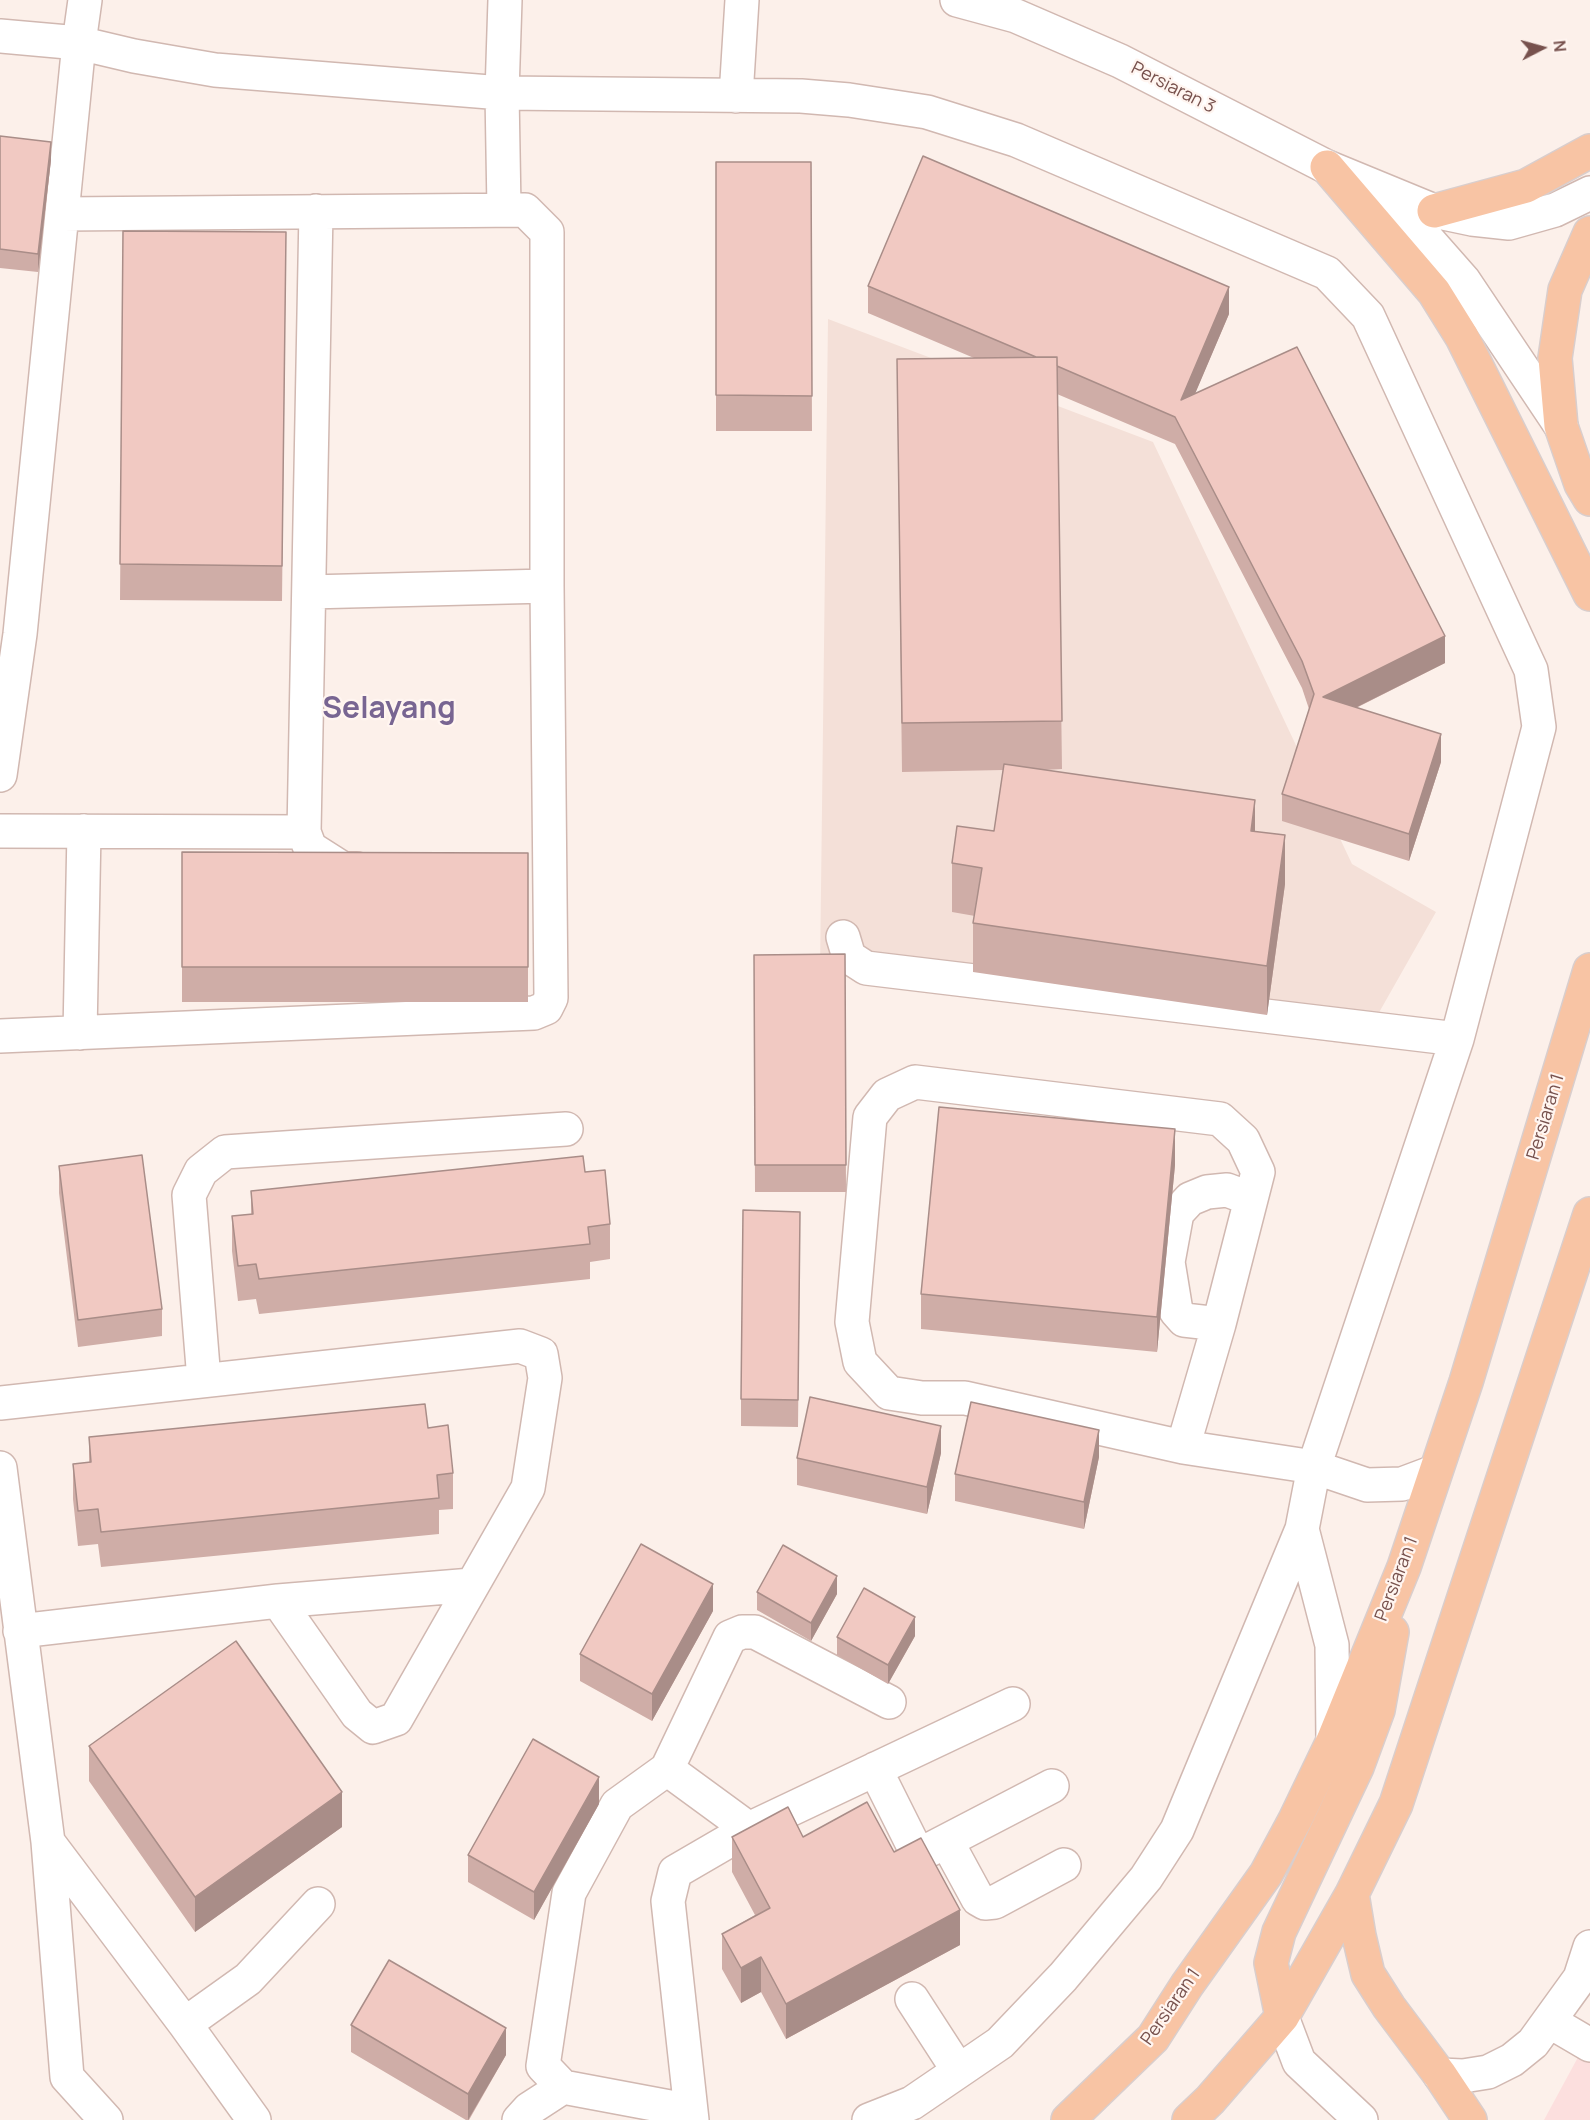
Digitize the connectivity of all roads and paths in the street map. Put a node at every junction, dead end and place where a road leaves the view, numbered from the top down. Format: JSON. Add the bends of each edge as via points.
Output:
{"nodes":[{"id":1,"x":85,"y":0,"type":"edge"},
{"id":2,"x":505,"y":0,"type":"edge"},
{"id":3,"x":742,"y":0,"type":"edge"},
{"id":4,"x":957,"y":0,"type":"edge"},
{"id":5,"x":0,"y":36,"type":"edge"},
{"id":6,"x":79,"y":43,"type":"junction"},
{"id":7,"x":502,"y":93,"type":"junction"},
{"id":8,"x":736,"y":96,"type":"junction"},
{"id":9,"x":1590,"y":151,"type":"edge"},
{"id":10,"x":1327,"y":167,"type":"junction"},
{"id":11,"x":1383,"y":189,"type":"junction"},
{"id":12,"x":1590,"y":193,"type":"edge"},
{"id":13,"x":504,"y":209,"type":"junction"},
{"id":14,"x":316,"y":211,"type":"junction"},
{"id":15,"x":1434,"y":211,"type":"junction"},
{"id":16,"x":63,"y":213,"type":"junction"},
{"id":17,"x":1590,"y":232,"type":"edge"},
{"id":18,"x":1561,"y":426,"type":"junction"},
{"id":19,"x":1590,"y":499,"type":"edge"},
{"id":20,"x":547,"y":586,"type":"junction"},
{"id":21,"x":309,"y":591,"type":"junction"},
{"id":22,"x":1590,"y":594,"type":"edge"},
{"id":23,"x":4,"y":733,"type":"edge"},
{"id":24,"x":0,"y":775,"type":"edge"},
{"id":25,"x":0,"y":831,"type":"edge"},
{"id":26,"x":84,"y":831,"type":"junction"},
{"id":27,"x":304,"y":832,"type":"junction"},
{"id":28,"x":389,"y":869,"type":"edge"},
{"id":29,"x":515,"y":870,"type":"edge"},
{"id":30,"x":549,"y":870,"type":"junction"},
{"id":31,"x":843,"y":937,"type":"dead end"},
{"id":32,"x":1590,"y":969,"type":"edge"},
{"id":33,"x":80,"y":1033,"type":"junction"},
{"id":34,"x":0,"y":1036,"type":"edge"},
{"id":35,"x":1457,"y":1039,"type":"junction"},
{"id":36,"x":566,"y":1129,"type":"dead end"},
{"id":37,"x":1251,"y":1199,"type":"junction"},
{"id":38,"x":1590,"y":1214,"type":"edge"},
{"id":39,"x":1219,"y":1324,"type":"junction"},
{"id":40,"x":204,"y":1380,"type":"junction"},
{"id":41,"x":0,"y":1403,"type":"edge"},
{"id":42,"x":1183,"y":1447,"type":"junction"},
{"id":43,"x":1314,"y":1467,"type":"junction"},
{"id":44,"x":0,"y":1468,"type":"edge"},
{"id":45,"x":1434,"y":1472,"type":"junction"},
{"id":46,"x":1302,"y":1530,"type":"junction"},
{"id":47,"x":1404,"y":1567,"type":"junction"},
{"id":48,"x":472,"y":1585,"type":"junction"},
{"id":49,"x":278,"y":1601,"type":"junction"},
{"id":50,"x":20,"y":1631,"type":"junction"},
{"id":51,"x":889,"y":1702,"type":"dead end"},
{"id":52,"x":1013,"y":1704,"type":"dead end"},
{"id":53,"x":1333,"y":1741,"type":"junction"},
{"id":54,"x":667,"y":1769,"type":"junction"},
{"id":55,"x":875,"y":1769,"type":"junction"},
{"id":56,"x":1053,"y":1786,"type":"dead end"},
{"id":57,"x":749,"y":1829,"type":"junction"},
{"id":58,"x":48,"y":1842,"type":"junction"},
{"id":59,"x":947,"y":1842,"type":"junction"},
{"id":60,"x":1064,"y":1865,"type":"dead end"},
{"id":61,"x":1352,"y":1894,"type":"junction"},
{"id":62,"x":318,"y":1904,"type":"dead end"},
{"id":63,"x":1587,"y":1969,"type":"edge"},
{"id":64,"x":912,"y":1999,"type":"dead end"},
{"id":65,"x":1282,"y":2017,"type":"junction"},
{"id":66,"x":1550,"y":2021,"type":"junction"},
{"id":67,"x":185,"y":2025,"type":"junction"},
{"id":68,"x":1590,"y":2045,"type":"edge"},
{"id":69,"x":958,"y":2070,"type":"junction"},
{"id":70,"x":1440,"y":2076,"type":"junction"},
{"id":71,"x":67,"y":2077,"type":"junction"},
{"id":72,"x":563,"y":2087,"type":"junction"},
{"id":73,"x":916,"y":2111,"type":"edge"},
{"id":74,"x":691,"y":2115,"type":"edge"},
{"id":75,"x":72,"y":2120,"type":"edge"},
{"id":76,"x":106,"y":2120,"type":"edge"},
{"id":77,"x":254,"y":2120,"type":"edge"},
{"id":78,"x":519,"y":2120,"type":"edge"},
{"id":79,"x":869,"y":2120,"type":"edge"},
{"id":80,"x":1068,"y":2120,"type":"edge"},
{"id":81,"x":1189,"y":2120,"type":"edge"},
{"id":82,"x":1361,"y":2120,"type":"edge"},
{"id":83,"x":1470,"y":2120,"type":"edge"}],
"edges":[{"from":1,"to":6,"type":"street"},
{"from":2,"to":7,"type":"street"},
{"from":3,"to":8,"type":"street"},
{"from":4,"to":10,"type":"street","name":"Persiaran 3","via":[[1016,16],[1120,61]]},
{"from":5,"to":6,"type":"street"},
{"from":6,"to":7,"type":"street","via":[[215,70]]},
{"from":6,"to":16,"type":"street"},
{"from":7,"to":8,"type":"street"},
{"from":7,"to":13,"type":"street"},
{"from":8,"to":35,"type":"street","via":[[801,96],[916,110],[1016,140],[1327,273],[1368,316],[1531,670],[1539,727]]},
{"from":9,"to":15,"type":"main road","via":[[1526,186]]},
{"from":10,"to":11,"type":"street","name":"Persiaran 3"},
{"from":10,"to":22,"type":"main road","via":[[1434,292],[1462,337]]},
{"from":11,"to":15,"type":"street","name":"Persiaran 3"},
{"from":11,"to":18,"type":"street","name":"Persiaran 3","via":[[1464,281]]},
{"from":12,"to":15,"type":"street","name":"Persiaran 3","via":[[1556,210],[1509,223]]},
{"from":13,"to":14,"type":"street"},
{"from":13,"to":20,"type":"street","via":[[525,210],[547,232]]},
{"from":14,"to":16,"type":"street"},
{"from":14,"to":21,"type":"street"},
{"from":16,"to":23,"type":"street","via":[[20,634]]},
{"from":17,"to":18,"type":"main road","via":[[1565,290],[1555,358]]},
{"from":18,"to":19,"type":"main road"},
{"from":20,"to":21,"type":"street"},
{"from":20,"to":30,"type":"street"},
{"from":21,"to":27,"type":"street"},
{"from":23,"to":24,"type":"street"},
{"from":25,"to":26,"type":"street"},
{"from":26,"to":27,"type":"street"},
{"from":26,"to":33,"type":"street"},
{"from":27,"to":28,"type":"street","via":[[310,848],[343,868]]},
{"from":29,"to":30,"type":"street"},
{"from":30,"to":33,"type":"street","via":[[551,998],[546,1008],[534,1013]]},
{"from":31,"to":35,"type":"street","via":[[849,957],[866,968]]},
{"from":32,"to":45,"type":"main road","name":"Persiaran 1","via":[[1466,1382]]},
{"from":33,"to":34,"type":"street"},
{"from":35,"to":43,"type":"street"},
{"from":36,"to":40,"type":"street","via":[[225,1152],[201,1171],[189,1196]]},
{"from":37,"to":39,"type":"street"},
{"from":37,"to":39,"type":"street","via":[[1227,1190],[1207,1192],[1190,1199],[1177,1213],[1168,1262],[1176,1311],[1184,1320]]},
{"from":37,"to":42,"type":"street","via":[[1258,1172],[1243,1140],[1221,1119],[915,1082],[886,1095],[870,1117],[852,1322],[860,1362],[889,1393],[965,1398]]},
{"from":38,"to":61,"type":"main road","via":[[1396,1804]]},
{"from":39,"to":42,"type":"street"},
{"from":40,"to":41,"type":"street"},
{"from":40,"to":48,"type":"street","via":[[520,1346],[541,1354],[544,1378],[528,1488]]},
{"from":42,"to":43,"type":"street"},
{"from":43,"to":45,"type":"street","via":[[1367,1485],[1402,1484]]},
{"from":43,"to":46,"type":"street"},
{"from":44,"to":50,"type":"street"},
{"from":45,"to":47,"type":"main road","name":"Persiaran 1"},
{"from":46,"to":53,"type":"street","via":[[1332,1645]]},
{"from":46,"to":69,"type":"street","via":[[1177,1830],[1146,1878],[1063,1977],[1000,2043]]},
{"from":47,"to":53,"type":"main road","name":"Persiaran 1"},
{"from":47,"to":65,"type":"main road","via":[[1378,1710],[1357,1767],[1278,1932],[1271,1964]]},
{"from":48,"to":49,"type":"street"},
{"from":48,"to":49,"type":"street","via":[[396,1719],[373,1727],[357,1714]]},
{"from":49,"to":50,"type":"street"},
{"from":50,"to":58,"type":"street"},
{"from":51,"to":54,"type":"street","via":[[755,1632],[742,1632],[730,1637]]},
{"from":52,"to":55,"type":"street"},
{"from":53,"to":80,"type":"main road","name":"Persiaran 1","via":[[1266,1874],[1153,2038]]},
{"from":54,"to":57,"type":"street"},
{"from":54,"to":72,"type":"street","via":[[617,1805],[569,1893],[543,2066]]},
{"from":55,"to":57,"type":"street"},
{"from":55,"to":59,"type":"street","via":[[912,1843],[920,1850],[929,1850]]},
{"from":56,"to":59,"type":"street"},
{"from":57,"to":74,"type":"street","via":[[675,1872],[668,1901]]},
{"from":58,"to":67,"type":"street"},
{"from":58,"to":71,"type":"street"},
{"from":59,"to":60,"type":"street","via":[[978,1899],[985,1903],[995,1902]]},
{"from":61,"to":65,"type":"main road"},
{"from":61,"to":70,"type":"main road","via":[[1368,1974]]},
{"from":62,"to":67,"type":"street","via":[[248,1978]]},
{"from":63,"to":66,"type":"street"},
{"from":64,"to":69,"type":"street"},
{"from":65,"to":81,"type":"main road"},
{"from":65,"to":82,"type":"street","via":[[1299,2062]]},
{"from":66,"to":68,"type":"street"},
{"from":66,"to":70,"type":"street","via":[[1533,2043],[1488,2072]]},
{"from":67,"to":77,"type":"street"},
{"from":69,"to":73,"type":"street"},
{"from":70,"to":83,"type":"main road"},
{"from":71,"to":75,"type":"street"},
{"from":71,"to":76,"type":"street"},
{"from":72,"to":74,"type":"street"},
{"from":72,"to":78,"type":"street"},
{"from":73,"to":79,"type":"street"}]}
